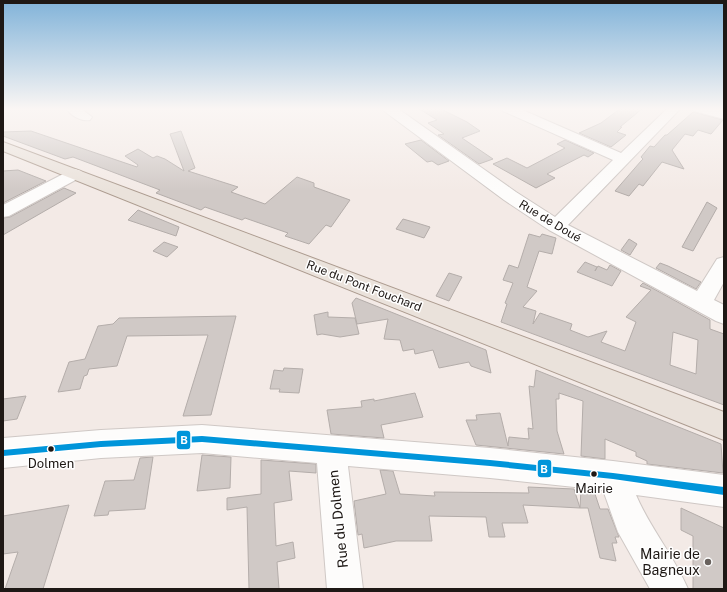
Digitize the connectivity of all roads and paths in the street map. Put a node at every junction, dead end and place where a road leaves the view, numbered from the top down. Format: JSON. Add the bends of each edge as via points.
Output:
{"nodes":[{"id":1,"x":427,"y":136,"type":"edge"},
{"id":2,"x":572,"y":136,"type":"edge"},
{"id":3,"x":646,"y":136,"type":"edge"},
{"id":4,"x":3,"y":146,"type":"edge"},
{"id":5,"x":623,"y":158,"type":"junction"},
{"id":6,"x":75,"y":174,"type":"junction"},
{"id":7,"x":3,"y":212,"type":"edge"},
{"id":8,"x":556,"y":226,"type":"junction"},
{"id":9,"x":724,"y":264,"type":"edge"},
{"id":10,"x":701,"y":303,"type":"junction"},
{"id":11,"x":724,"y":314,"type":"edge"},
{"id":12,"x":724,"y":426,"type":"edge"},
{"id":13,"x":331,"y":449,"type":"junction"},
{"id":14,"x":3,"y":453,"type":"edge"},
{"id":15,"x":613,"y":476,"type":"junction"},
{"id":16,"x":724,"y":491,"type":"edge"},
{"id":17,"x":346,"y":589,"type":"edge"},
{"id":18,"x":670,"y":589,"type":"edge"}],
"edges":[{"from":1,"to":8,"type":"street","name":"Rue de Doué"},
{"from":2,"to":5,"type":"street"},
{"from":3,"to":5,"type":"street"},
{"from":4,"to":6,"type":"main road","name":"Rue du Pont Fouchard"},
{"from":5,"to":8,"type":"street"},
{"from":6,"to":7,"type":"street"},
{"from":6,"to":12,"type":"main road","name":"Rue du Pont Fouchard"},
{"from":8,"to":10,"type":"street","name":"Rue de Doué"},
{"from":9,"to":10,"type":"street"},
{"from":10,"to":11,"type":"street","name":"Rue de Doué"},
{"from":13,"to":14,"type":"street","via":[[202,439],[101,444]]},
{"from":13,"to":15,"type":"street"},
{"from":13,"to":17,"type":"street","name":"Rue du Dolmen"},
{"from":15,"to":16,"type":"street"},
{"from":15,"to":18,"type":"street","via":[[630,520]]}]}
